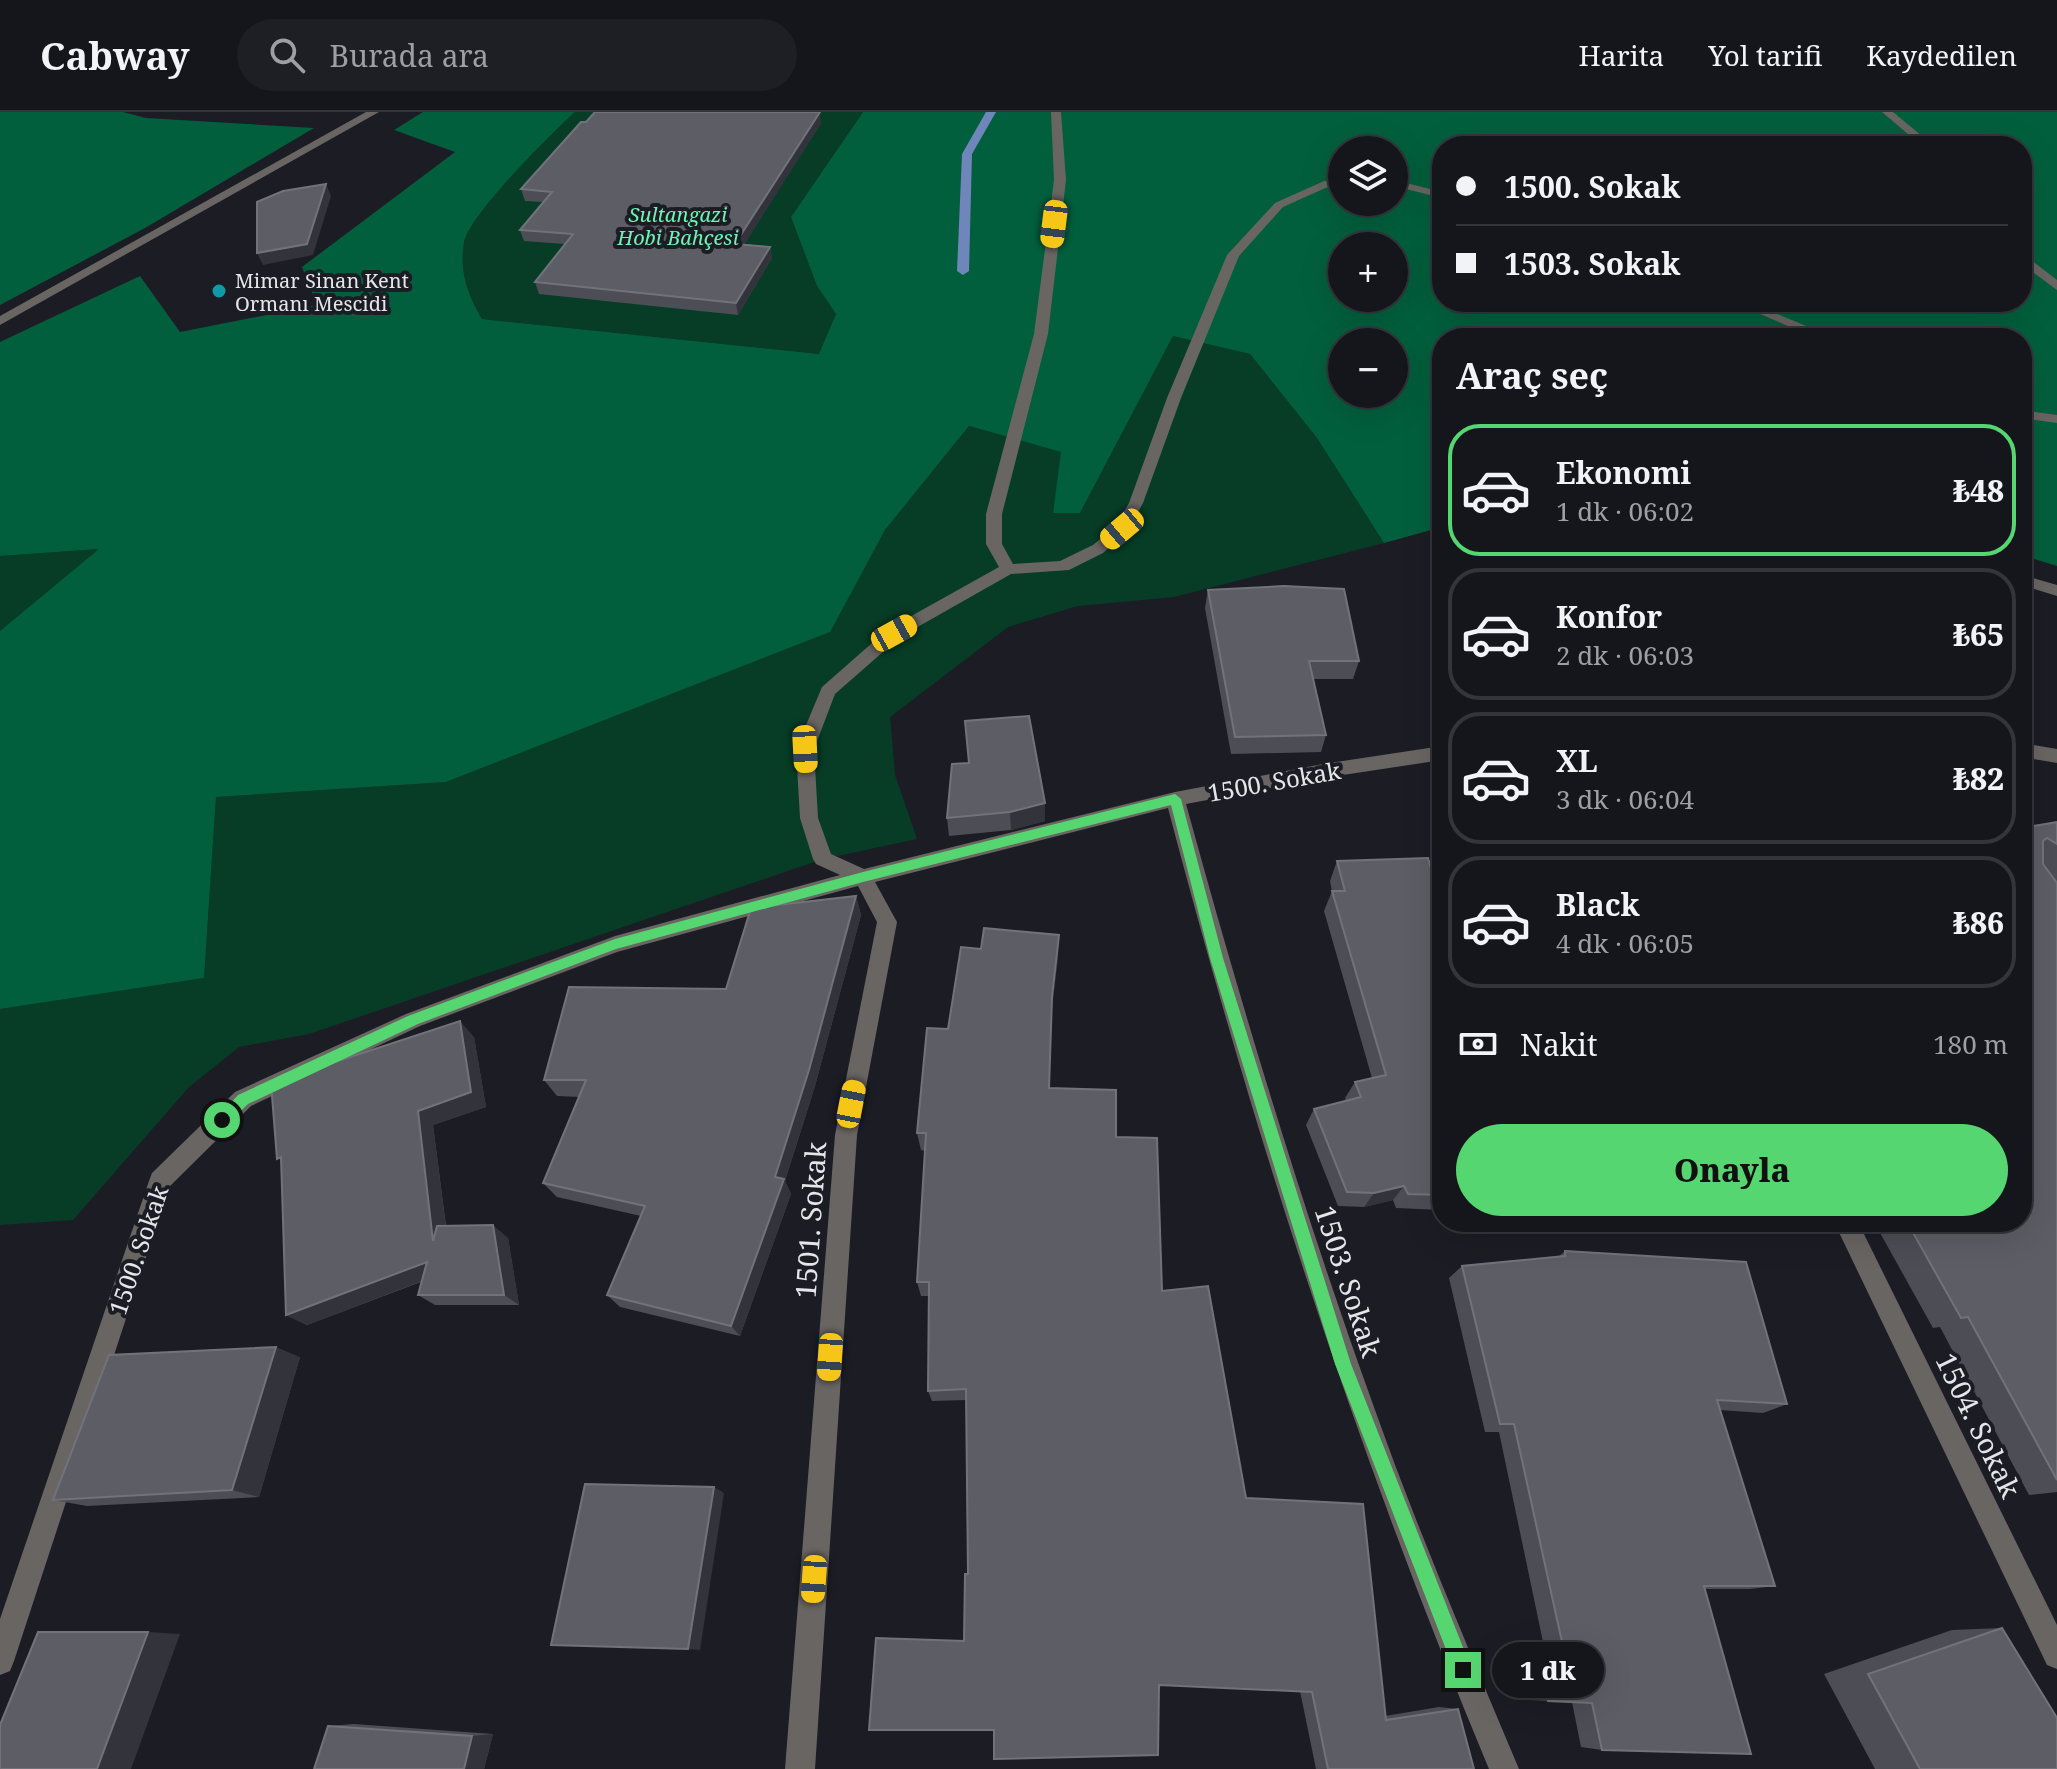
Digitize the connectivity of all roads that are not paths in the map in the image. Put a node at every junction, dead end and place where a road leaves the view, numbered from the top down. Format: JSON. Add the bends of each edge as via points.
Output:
{"nodes":[{"id":1,"x":374,"y":112,"type":"edge"},
{"id":2,"x":1056,"y":112,"type":"edge"},
{"id":3,"x":1887,"y":112,"type":"edge"},
{"id":4,"x":1917,"y":136,"type":"edge"},
{"id":5,"x":1328,"y":183,"type":"edge"},
{"id":6,"x":1408,"y":186,"type":"edge"},
{"id":7,"x":1432,"y":192,"type":"edge"},
{"id":8,"x":2032,"y":268,"type":"edge"},
{"id":9,"x":2057,"y":286,"type":"edge"},
{"id":10,"x":1763,"y":312,"type":"edge"},
{"id":11,"x":0,"y":321,"type":"edge"},
{"id":12,"x":1803,"y":328,"type":"edge"},
{"id":13,"x":2032,"y":415,"type":"edge"},
{"id":14,"x":2057,"y":419,"type":"edge"},
{"id":15,"x":1008,"y":569,"type":"junction"},
{"id":16,"x":2032,"y":583,"type":"edge"},
{"id":17,"x":2057,"y":591,"type":"edge"},
{"id":18,"x":2032,"y":752,"type":"edge"},
{"id":19,"x":1432,"y":755,"type":"edge"},
{"id":20,"x":2057,"y":756,"type":"edge"},
{"id":21,"x":1175,"y":799,"type":"junction"},
{"id":22,"x":863,"y":877,"type":"junction"},
{"id":23,"x":1851,"y":1232,"type":"edge"},
{"id":24,"x":2057,"y":1655,"type":"edge"},
{"id":25,"x":0,"y":1661,"type":"edge"},
{"id":26,"x":800,"y":1769,"type":"edge"},
{"id":27,"x":1504,"y":1769,"type":"edge"}],
"edges":[{"from":1,"to":11,"type":"street"},
{"from":2,"to":15,"type":"street","via":[[1060,180],[1041,334],[994,514],[994,544]]},
{"from":3,"to":4,"type":"street"},
{"from":5,"to":15,"type":"street","via":[[1279,205],[1233,255],[1122,529],[1098,549],[1063,566]]},
{"from":6,"to":7,"type":"street"},
{"from":8,"to":9,"type":"street"},
{"from":10,"to":12,"type":"street"},
{"from":13,"to":14,"type":"street"},
{"from":15,"to":22,"type":"street","via":[[894,633],[828,691],[805,749],[809,818],[823,859]]},
{"from":16,"to":17,"type":"street"},
{"from":18,"to":20,"type":"street"},
{"from":19,"to":21,"type":"street","name":"1500. Sokak"},
{"from":21,"to":22,"type":"street","name":"1500. Sokak"},
{"from":21,"to":27,"type":"street","name":"1503. Sokak","via":[[1216,958],[1343,1364]]},
{"from":22,"to":25,"type":"street","name":"1500. Sokak","via":[[615,944],[413,1020],[243,1099],[160,1181]]},
{"from":22,"to":26,"type":"street","name":"1501. Sokak","via":[[887,922],[846,1135]]},
{"from":23,"to":24,"type":"street","name":"1504. Sokak"}]}
